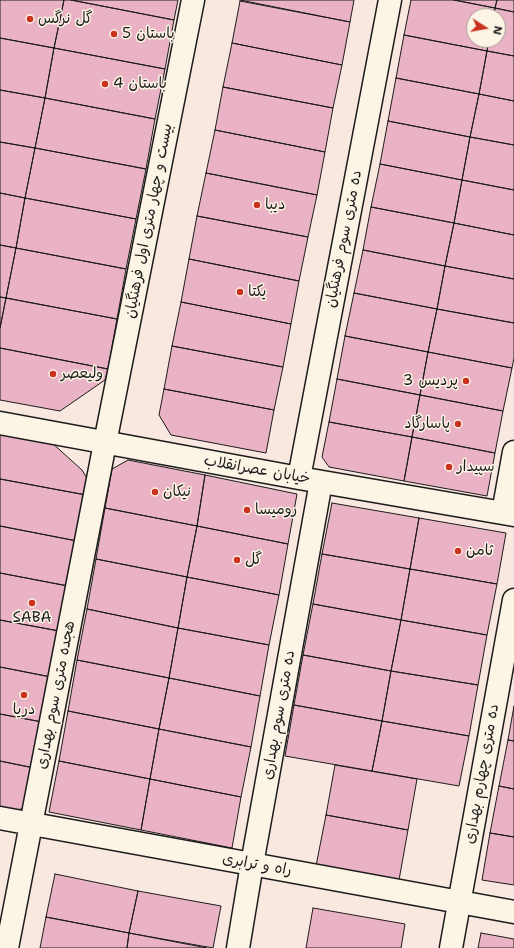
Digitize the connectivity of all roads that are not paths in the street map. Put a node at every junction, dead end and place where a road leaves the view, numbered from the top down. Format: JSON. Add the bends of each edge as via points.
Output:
{"nodes":[{"id":1,"x":193,"y":0,"type":"edge"},
{"id":2,"x":390,"y":0,"type":"edge"},
{"id":3,"x":0,"y":423,"type":"edge"},
{"id":4,"x":105,"y":443,"type":"junction"},
{"id":5,"x":514,"y":452,"type":"edge"},
{"id":6,"x":299,"y":478,"type":"junction"},
{"id":7,"x":321,"y":482,"type":"junction"},
{"id":8,"x":508,"y":514,"type":"edge"},
{"id":9,"x":514,"y":600,"type":"edge"},
{"id":10,"x":0,"y":818,"type":"edge"},
{"id":11,"x":31,"y":824,"type":"junction"},
{"id":12,"x":252,"y":864,"type":"junction"},
{"id":13,"x":459,"y":902,"type":"junction"},
{"id":14,"x":514,"y":912,"type":"edge"},
{"id":15,"x":7,"y":948,"type":"edge"},
{"id":16,"x":238,"y":948,"type":"edge"},
{"id":17,"x":451,"y":948,"type":"edge"}],
"edges":[{"from":1,"to":4,"type":"street","name":"بیست و چهار متری اول فرهنگیان"},
{"from":2,"to":6,"type":"street","name":"ده متری سوم فرهنگیان"},
{"from":3,"to":4,"type":"street","name":"خیابان عصرانقلاب"},
{"from":4,"to":6,"type":"street","name":"خیابان عصرانقلاب"},
{"from":4,"to":11,"type":"street","name":"هجده متری سوم بهداری"},
{"from":5,"to":8,"type":"street"},
{"from":6,"to":7,"type":"street","name":"خیابان عصرانقلاب"},
{"from":7,"to":8,"type":"street","name":"خیابان عصرانقلاب"},
{"from":7,"to":12,"type":"street","name":"ده متری سوم بهداری"},
{"from":9,"to":13,"type":"street","name":"ده متری چهارم بهداری"},
{"from":10,"to":11,"type":"street","name":"راه و ترابری"},
{"from":11,"to":12,"type":"street","name":"راه و ترابری"},
{"from":11,"to":15,"type":"street","name":"هجده متری سوم بهداری"},
{"from":12,"to":13,"type":"street","name":"راه و ترابری"},
{"from":12,"to":16,"type":"street","name":"ده متری سوم بهداری"},
{"from":13,"to":14,"type":"street","name":"راه و ترابری"},
{"from":13,"to":17,"type":"street","name":"ده متری چهارم بهداری"}]}
